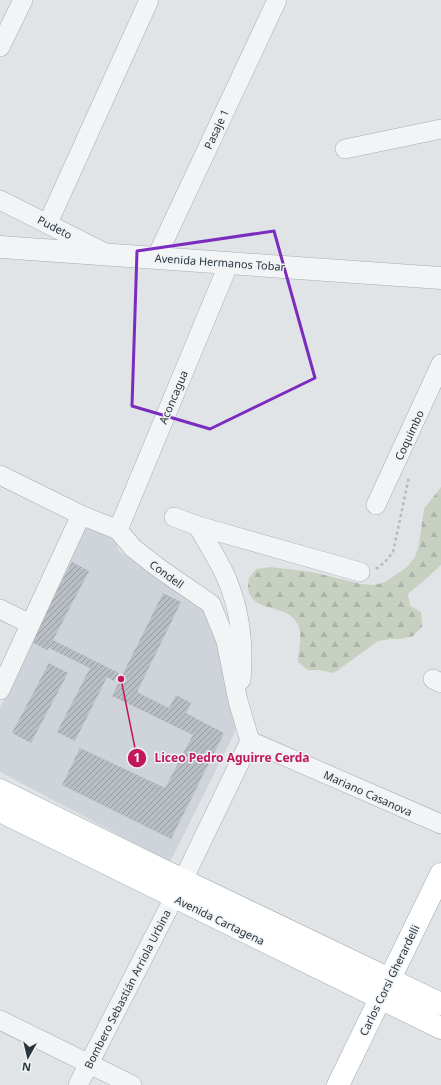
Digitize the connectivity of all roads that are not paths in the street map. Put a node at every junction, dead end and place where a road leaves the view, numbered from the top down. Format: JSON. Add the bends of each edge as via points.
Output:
{"nodes":[{"id":1,"x":23,"y":0,"type":"edge"},
{"id":2,"x":149,"y":0,"type":"edge"},
{"id":3,"x":277,"y":0,"type":"edge"},
{"id":4,"x":0,"y":47,"type":"edge"},
{"id":5,"x":441,"y":129,"type":"edge"},
{"id":6,"x":345,"y":149,"type":"dead end"},
{"id":7,"x":0,"y":200,"type":"edge"},
{"id":8,"x":48,"y":223,"type":"junction"},
{"id":9,"x":0,"y":246,"type":"edge"},
{"id":10,"x":108,"y":254,"type":"junction"},
{"id":11,"x":156,"y":258,"type":"junction"},
{"id":12,"x":229,"y":263,"type":"junction"},
{"id":13,"x":441,"y":278,"type":"edge"},
{"id":14,"x":441,"y":364,"type":"edge"},
{"id":15,"x":0,"y":475,"type":"edge"},
{"id":16,"x":376,"y":505,"type":"dead end"},
{"id":17,"x":81,"y":515,"type":"junction"},
{"id":18,"x":174,"y":517,"type":"dead end"},
{"id":19,"x":198,"y":526,"type":"junction"},
{"id":20,"x":118,"y":530,"type":"junction"},
{"id":21,"x":360,"y":572,"type":"road end"},
{"id":22,"x":0,"y":609,"type":"edge"},
{"id":23,"x":30,"y":624,"type":"junction"},
{"id":24,"x":0,"y":690,"type":"edge"},
{"id":25,"x":238,"y":701,"type":"junction"},
{"id":26,"x":250,"y":741,"type":"junction"},
{"id":27,"x":0,"y":790,"type":"edge"},
{"id":28,"x":0,"y":812,"type":"edge"},
{"id":29,"x":441,"y":824,"type":"edge"},
{"id":30,"x":441,"y":874,"type":"edge"},
{"id":31,"x":178,"y":889,"type":"junction"},
{"id":32,"x":390,"y":979,"type":"junction"},
{"id":33,"x":380,"y":998,"type":"junction"},
{"id":34,"x":441,"y":1004,"type":"edge"},
{"id":35,"x":0,"y":1020,"type":"edge"},
{"id":36,"x":441,"y":1028,"type":"edge"},
{"id":37,"x":89,"y":1064,"type":"junction"},
{"id":38,"x":78,"y":1085,"type":"edge"},
{"id":39,"x":132,"y":1085,"type":"edge"},
{"id":40,"x":338,"y":1085,"type":"edge"}],
"edges":[{"from":1,"to":4,"type":"street"},
{"from":2,"to":8,"type":"street"},
{"from":3,"to":11,"type":"street","name":"Pasaje 1"},
{"from":5,"to":6,"type":"street"},
{"from":7,"to":8,"type":"street","name":"Pudeto"},
{"from":8,"to":10,"type":"street","name":"Pudeto"},
{"from":9,"to":10,"type":"street","name":"Avenida Hermanos Tobar"},
{"from":10,"to":11,"type":"street","name":"Avenida Hermanos Tobar"},
{"from":11,"to":12,"type":"street","name":"Avenida Hermanos Tobar"},
{"from":12,"to":13,"type":"street","name":"Avenida Hermanos Tobar"},
{"from":12,"to":20,"type":"street","name":"Aconcagua"},
{"from":14,"to":16,"type":"street","name":"Coquimbo"},
{"from":15,"to":17,"type":"street","name":"Condell"},
{"from":17,"to":20,"type":"street","name":"Condell"},
{"from":17,"to":23,"type":"street"},
{"from":18,"to":19,"type":"street"},
{"from":19,"to":21,"type":"street"},
{"from":19,"to":25,"type":"street","via":[[226,578],[237,613],[241,631],[242,666]]},
{"from":20,"to":25,"type":"street","name":"Condell","via":[[133,548],[211,604],[226,641]]},
{"from":22,"to":23,"type":"street"},
{"from":23,"to":24,"type":"street"},
{"from":25,"to":26,"type":"street","name":"Condell"},
{"from":26,"to":29,"type":"street","name":"Mariano Casanova"},
{"from":26,"to":31,"type":"street","name":"Bombero Sebastián Arriola Urbina"},
{"from":27,"to":31,"type":"main road","name":"Avenida Cartagena"},
{"from":28,"to":31,"type":"main road","name":"Avenida Cartagena"},
{"from":30,"to":32,"type":"main road","name":"Carlos Corsi Gherardelli"},
{"from":31,"to":32,"type":"main road","name":"Avenida Cartagena"},
{"from":31,"to":33,"type":"main road","name":"Avenida Cartagena"},
{"from":31,"to":37,"type":"street","name":"Bombero Sebastián Arriola Urbina"},
{"from":32,"to":33,"type":"main road","name":"Carlos Corsi Gherardelli"},
{"from":32,"to":34,"type":"main road","name":"Avenida Cartagena"},
{"from":33,"to":36,"type":"main road","name":"Avenida Cartagena"},
{"from":33,"to":40,"type":"main road","name":"Carlos Corsi Gherardelli"},
{"from":35,"to":37,"type":"street"},
{"from":37,"to":38,"type":"street","name":"Bombero Sebastián Arriola Urbina"},
{"from":37,"to":39,"type":"street"}]}
